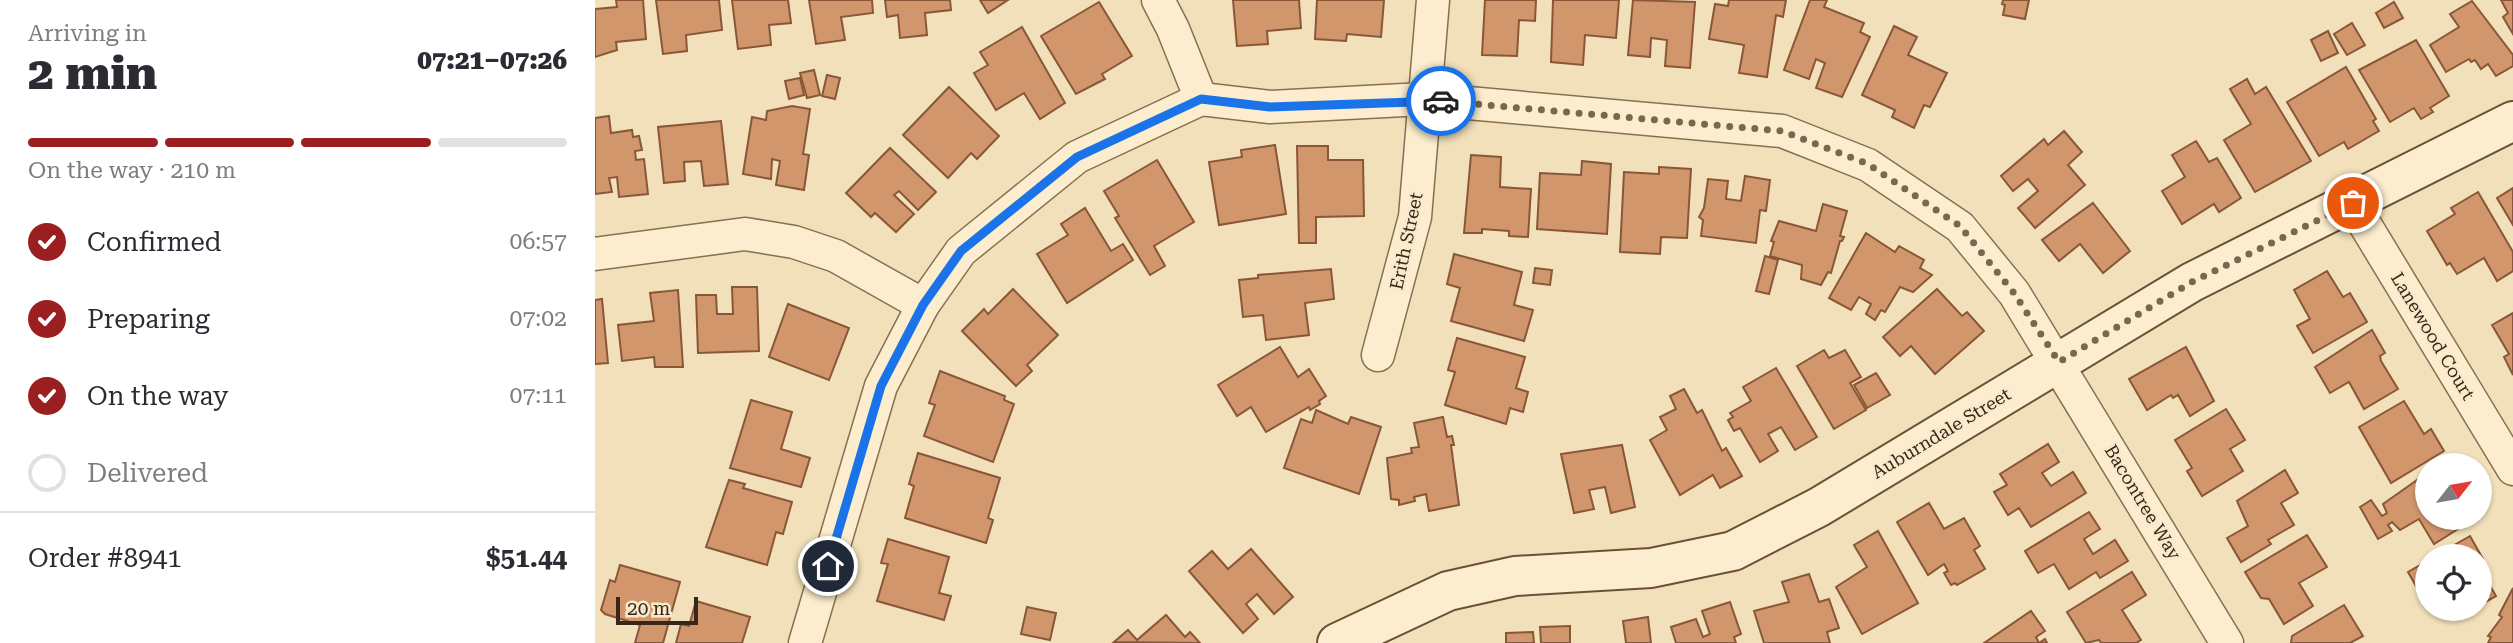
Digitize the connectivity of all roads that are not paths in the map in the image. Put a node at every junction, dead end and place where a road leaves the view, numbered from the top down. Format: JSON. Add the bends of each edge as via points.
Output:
{"nodes":[{"id":1,"x":1158,"y":0,"type":"edge"},
{"id":2,"x":1433,"y":0,"type":"edge"},
{"id":3,"x":1201,"y":99,"type":"junction"},
{"id":4,"x":1423,"y":99,"type":"junction"},
{"id":5,"x":2513,"y":121,"type":"edge"},
{"id":6,"x":2353,"y":203,"type":"junction"},
{"id":7,"x":595,"y":254,"type":"edge"},
{"id":8,"x":923,"y":305,"type":"junction"},
{"id":9,"x":1378,"y":355,"type":"dead end"},
{"id":10,"x":2059,"y":362,"type":"junction"},
{"id":11,"x":2513,"y":469,"type":"edge"},
{"id":12,"x":805,"y":643,"type":"edge"},
{"id":13,"x":1337,"y":643,"type":"edge"},
{"id":14,"x":2227,"y":643,"type":"edge"}],
"edges":[{"from":1,"to":3,"type":"street"},
{"from":2,"to":4,"type":"street","name":"Erith Street"},
{"from":3,"to":4,"type":"street","name":"Bacontree Way","via":[[1270,107]]},
{"from":3,"to":8,"type":"street","via":[[1077,157],[961,251]]},
{"from":4,"to":9,"type":"street","name":"Erith Street","via":[[1415,218]]},
{"from":4,"to":10,"type":"street","name":"Bacontree Way","via":[[1782,131],[1868,164],[1960,226],[2014,293]]},
{"from":5,"to":6,"type":"street","name":"Auburndale Street"},
{"from":6,"to":10,"type":"street","name":"Auburndale Street","via":[[2192,282]]},
{"from":6,"to":11,"type":"street","name":"Lanewood Court"},
{"from":7,"to":8,"type":"street","via":[[745,234],[794,242],[836,256]]},
{"from":8,"to":12,"type":"street","via":[[881,386]]},
{"from":10,"to":13,"type":"street","name":"Auburndale Street","via":[[1819,507],[1733,551],[1651,568],[1515,576],[1448,590]]},
{"from":10,"to":14,"type":"street","name":"Bacontree Way"}]}
